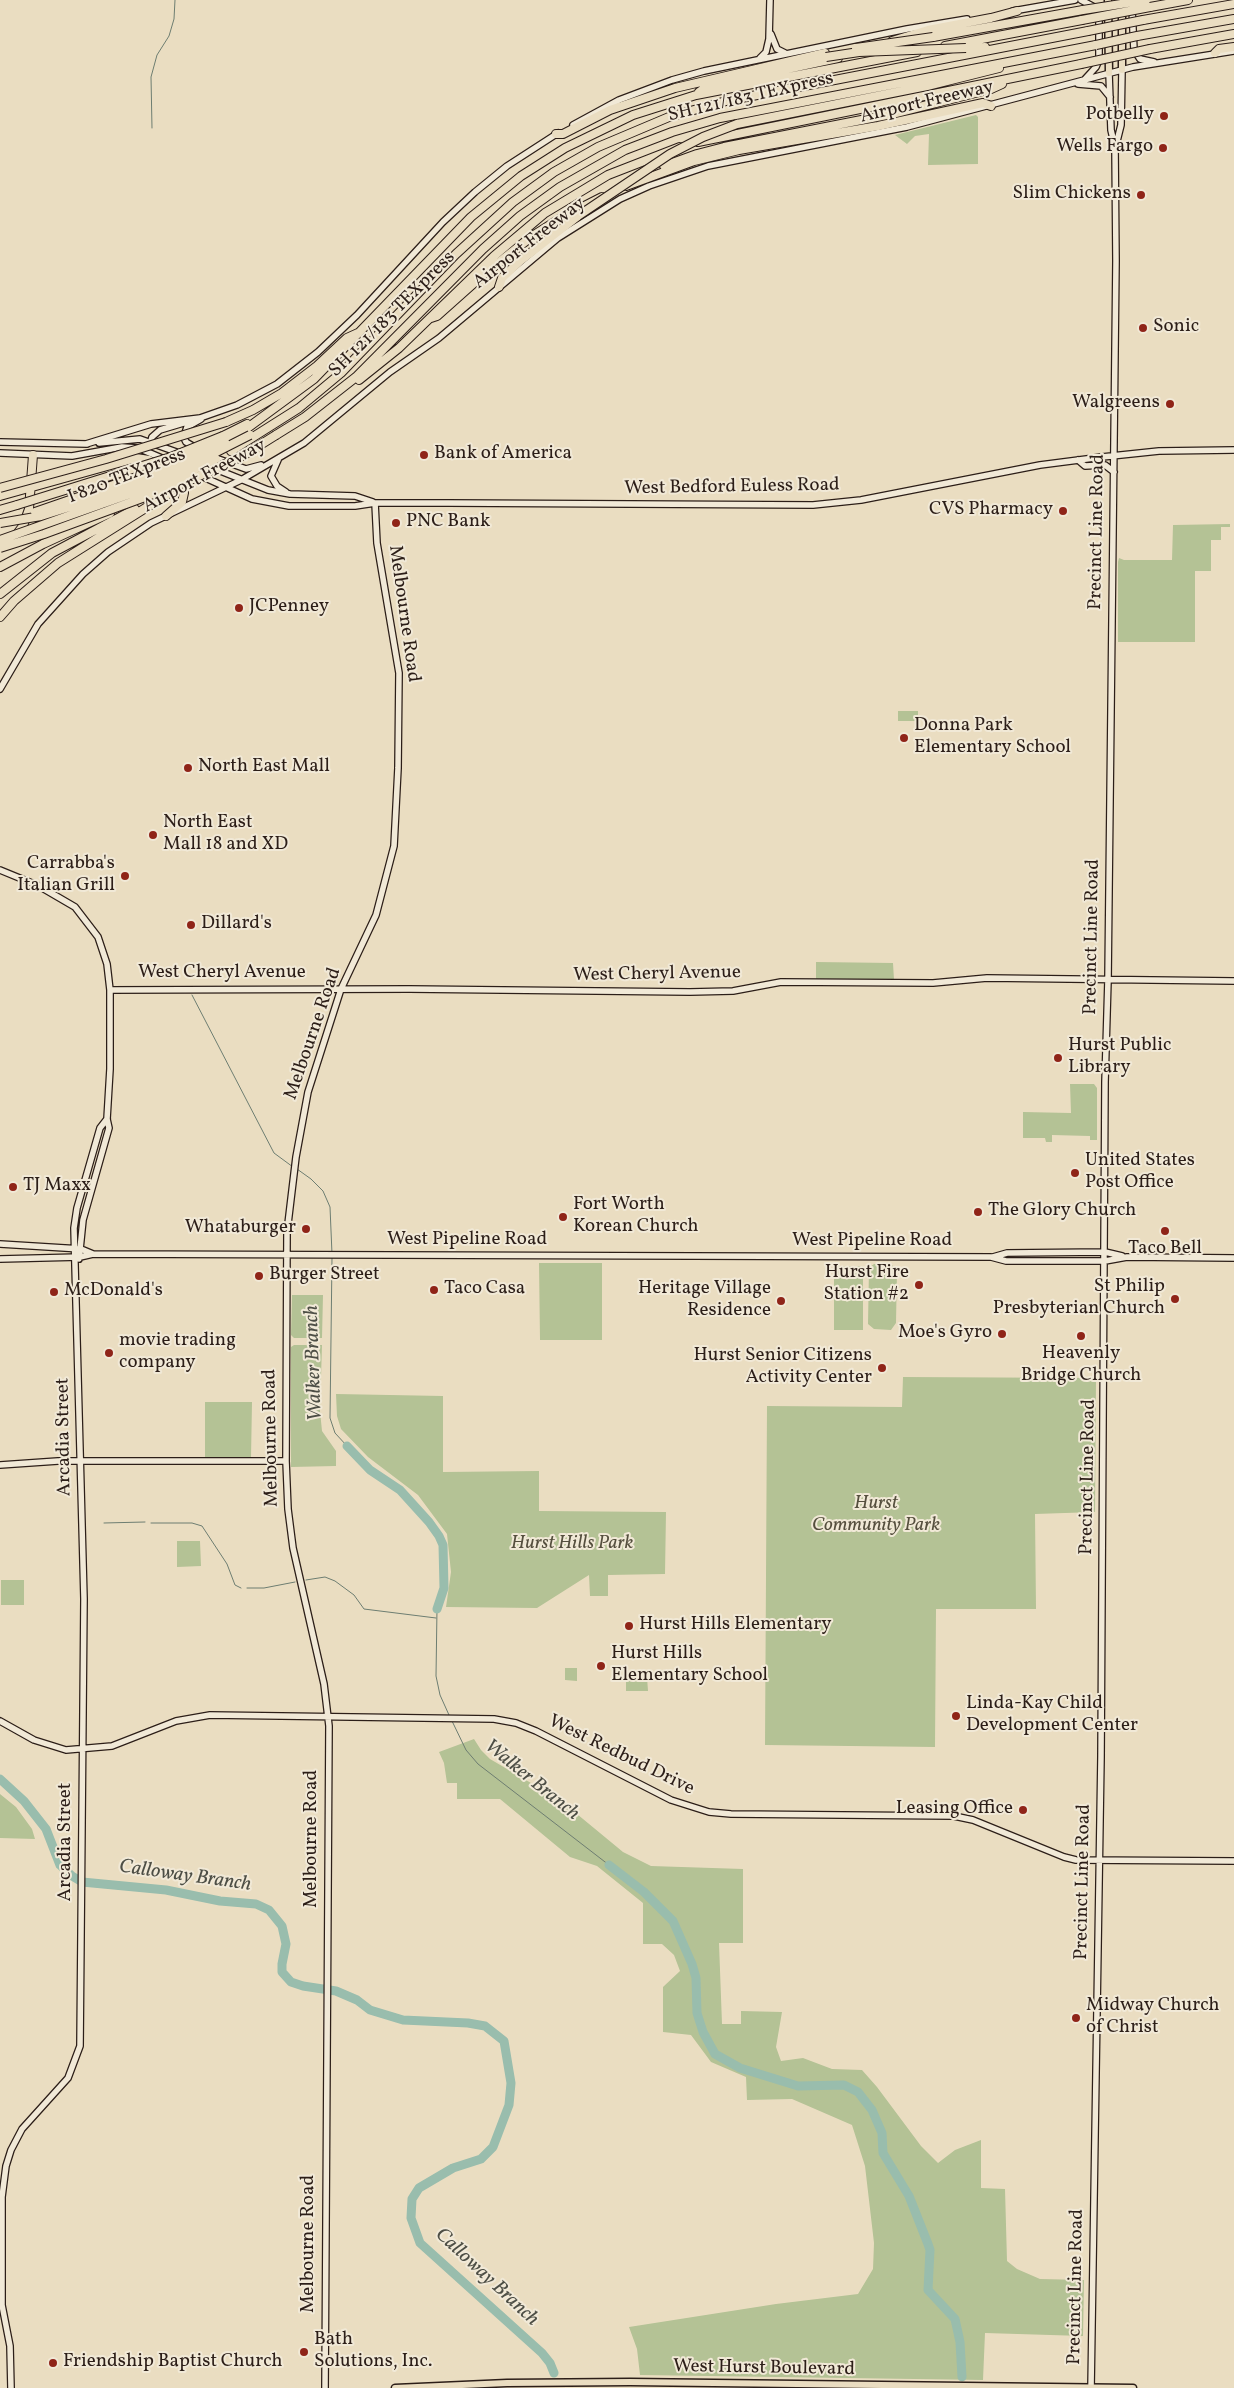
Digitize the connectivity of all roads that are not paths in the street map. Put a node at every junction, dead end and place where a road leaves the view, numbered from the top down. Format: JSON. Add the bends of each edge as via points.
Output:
{"nodes":[{"id":1,"x":770,"y":0,"type":"edge"},
{"id":2,"x":1075,"y":0,"type":"edge"},
{"id":3,"x":1081,"y":0,"type":"edge"},
{"id":4,"x":1108,"y":0,"type":"edge"},
{"id":5,"x":1122,"y":0,"type":"edge"},
{"id":6,"x":1140,"y":0,"type":"edge"},
{"id":7,"x":1188,"y":0,"type":"edge"},
{"id":8,"x":1148,"y":3,"type":"edge"},
{"id":9,"x":1234,"y":4,"type":"edge"},
{"id":10,"x":1017,"y":11,"type":"junction"},
{"id":11,"x":1234,"y":19,"type":"edge"},
{"id":12,"x":770,"y":32,"type":"junction"},
{"id":13,"x":1234,"y":34,"type":"edge"},
{"id":14,"x":1020,"y":44,"type":"junction"},
{"id":15,"x":1234,"y":47,"type":"edge"},
{"id":16,"x":1234,"y":51,"type":"edge"},
{"id":17,"x":790,"y":53,"type":"junction"},
{"id":18,"x":1215,"y":53,"type":"junction"},
{"id":19,"x":825,"y":55,"type":"junction"},
{"id":20,"x":1024,"y":58,"type":"junction"},
{"id":21,"x":756,"y":60,"type":"junction"},
{"id":22,"x":1156,"y":63,"type":"junction"},
{"id":23,"x":1122,"y":70,"type":"junction"},
{"id":24,"x":1109,"y":73,"type":"junction"},
{"id":25,"x":1014,"y":78,"type":"junction"},
{"id":26,"x":1085,"y":79,"type":"junction"},
{"id":27,"x":1068,"y":84,"type":"junction"},
{"id":28,"x":696,"y":95,"type":"junction"},
{"id":29,"x":1110,"y":97,"type":"junction"},
{"id":30,"x":991,"y":106,"type":"junction"},
{"id":31,"x":556,"y":134,"type":"junction"},
{"id":32,"x":1115,"y":147,"type":"junction"},
{"id":33,"x":578,"y":216,"type":"junction"},
{"id":34,"x":499,"y":287,"type":"junction"},
{"id":35,"x":427,"y":319,"type":"junction"},
{"id":36,"x":362,"y":332,"type":"junction"},
{"id":37,"x":207,"y":416,"type":"junction"},
{"id":38,"x":199,"y":418,"type":"junction"},
{"id":39,"x":261,"y":433,"type":"junction"},
{"id":40,"x":224,"y":439,"type":"junction"},
{"id":41,"x":0,"y":442,"type":"edge"},
{"id":42,"x":151,"y":442,"type":"junction"},
{"id":43,"x":36,"y":444,"type":"junction"},
{"id":44,"x":86,"y":444,"type":"junction"},
{"id":45,"x":1234,"y":450,"type":"edge"},
{"id":46,"x":150,"y":452,"type":"junction"},
{"id":47,"x":0,"y":453,"type":"edge"},
{"id":48,"x":33,"y":455,"type":"junction"},
{"id":49,"x":1114,"y":455,"type":"junction"},
{"id":50,"x":279,"y":457,"type":"junction"},
{"id":51,"x":1078,"y":460,"type":"junction"},
{"id":52,"x":1114,"y":472,"type":"junction"},
{"id":53,"x":241,"y":480,"type":"junction"},
{"id":54,"x":186,"y":482,"type":"junction"},
{"id":55,"x":223,"y":486,"type":"junction"},
{"id":56,"x":30,"y":487,"type":"junction"},
{"id":57,"x":0,"y":488,"type":"edge"},
{"id":58,"x":171,"y":492,"type":"junction"},
{"id":59,"x":290,"y":494,"type":"junction"},
{"id":60,"x":0,"y":496,"type":"edge"},
{"id":61,"x":375,"y":503,"type":"junction"},
{"id":62,"x":0,"y":510,"type":"edge"},
{"id":63,"x":166,"y":516,"type":"junction"},
{"id":64,"x":0,"y":524,"type":"edge"},
{"id":65,"x":0,"y":540,"type":"edge"},
{"id":66,"x":0,"y":547,"type":"edge"},
{"id":67,"x":0,"y":567,"type":"edge"},
{"id":68,"x":0,"y":594,"type":"edge"},
{"id":69,"x":0,"y":617,"type":"edge"},
{"id":70,"x":0,"y":689,"type":"edge"},
{"id":71,"x":0,"y":870,"type":"edge"},
{"id":72,"x":1108,"y":980,"type":"junction"},
{"id":73,"x":1234,"y":981,"type":"edge"},
{"id":74,"x":341,"y":989,"type":"junction"},
{"id":75,"x":110,"y":990,"type":"junction"},
{"id":76,"x":107,"y":1120,"type":"junction"},
{"id":77,"x":0,"y":1244,"type":"edge"},
{"id":78,"x":74,"y":1249,"type":"junction"},
{"id":79,"x":80,"y":1249,"type":"junction"},
{"id":80,"x":1105,"y":1252,"type":"junction"},
{"id":81,"x":93,"y":1254,"type":"junction"},
{"id":82,"x":287,"y":1255,"type":"junction"},
{"id":83,"x":77,"y":1257,"type":"junction"},
{"id":84,"x":991,"y":1257,"type":"junction"},
{"id":85,"x":1127,"y":1258,"type":"junction"},
{"id":86,"x":1234,"y":1258,"type":"edge"},
{"id":87,"x":0,"y":1259,"type":"edge"},
{"id":88,"x":1105,"y":1261,"type":"junction"},
{"id":89,"x":81,"y":1461,"type":"junction"},
{"id":90,"x":286,"y":1461,"type":"junction"},
{"id":91,"x":0,"y":1465,"type":"edge"},
{"id":92,"x":328,"y":1718,"type":"junction"},
{"id":93,"x":0,"y":1721,"type":"edge"},
{"id":94,"x":83,"y":1750,"type":"junction"},
{"id":95,"x":1098,"y":1861,"type":"junction"},
{"id":96,"x":1234,"y":1861,"type":"edge"},
{"id":97,"x":11,"y":2388,"type":"edge"},
{"id":98,"x":325,"y":2388,"type":"edge"},
{"id":99,"x":395,"y":2388,"type":"edge"},
{"id":100,"x":1090,"y":2388,"type":"edge"},
{"id":101,"x":1133,"y":2388,"type":"edge"}],
"edges":[{"from":1,"to":12,"type":"main road"},
{"from":2,"to":10,"type":"main road"},
{"from":3,"to":26,"type":"main road","via":[[1096,8],[1099,14],[1099,60]]},
{"from":4,"to":24,"type":"main road","name":"Precinct Line Road"},
{"from":5,"to":23,"type":"main road","name":"Precinct Line Road"},
{"from":6,"to":22,"type":"main road","via":[[1131,10],[1134,50],[1140,59]]},
{"from":7,"to":8,"type":"highway","name":"Airport Freeway"},
{"from":8,"to":19,"type":"highway","bridge":true,"via":[[1083,10]]},
{"from":8,"to":28,"type":"highway","name":"Airport Freeway","bridge":true,"via":[[1082,20]]},
{"from":9,"to":14,"type":"highway","bridge":true},
{"from":10,"to":17,"type":"main road"},
{"from":10,"to":28,"type":"highway","via":[[921,32],[846,57],[708,86]]},
{"from":11,"to":20,"type":"highway","name":"SH 121/183 TEXpress","bridge":true},
{"from":12,"to":17,"type":"main road","via":[[777,50]]},
{"from":12,"to":21,"type":"main road","via":[[766,52]]},
{"from":13,"to":25,"type":"highway","name":"Airport Freeway","bridge":true},
{"from":14,"to":19,"type":"highway","bridge":true},
{"from":14,"to":39,"type":"highway","name":"SH 121/183 TEXpress","via":[[726,101],[669,117],[621,136],[554,172],[513,202],[456,254],[341,373],[299,408]]},
{"from":15,"to":18,"type":"highway","via":[[1219,49]]},
{"from":16,"to":18,"type":"main road","name":"Airport Freeway"},
{"from":17,"to":21,"type":"main road"},
{"from":18,"to":22,"type":"main road","name":"Airport Freeway"},
{"from":19,"to":31,"type":"highway","via":[[675,88],[610,110],[563,134]]},
{"from":20,"to":33,"type":"highway","bridge":true,"via":[[955,79],[737,124],[670,154]]},
{"from":20,"to":54,"type":"highway","name":"SH 121/183 TEXpress","bridge":true,"via":[[720,118],[633,147],[574,178],[520,216],[340,391],[244,455]]},
{"from":21,"to":31,"type":"main road","via":[[697,73],[638,92]]},
{"from":22,"to":23,"type":"main road","name":"Airport Freeway"},
{"from":23,"to":24,"type":"main road","name":"Airport Freeway"},
{"from":23,"to":32,"type":"main road","name":"Precinct Line Road","via":[[1121,125]]},
{"from":24,"to":26,"type":"main road","name":"Airport Freeway"},
{"from":24,"to":29,"type":"main road","name":"Precinct Line Road"},
{"from":25,"to":33,"type":"highway","bridge":true,"via":[[991,89],[892,114],[716,149],[673,162]]},
{"from":25,"to":35,"type":"highway","name":"Airport Freeway","via":[[709,139],[631,164],[586,186],[538,218]]},
{"from":26,"to":27,"type":"main road","name":"Airport Freeway"},
{"from":27,"to":29,"type":"main road","via":[[1101,86]]},
{"from":27,"to":30,"type":"main road","name":"Airport Freeway"},
{"from":28,"to":36,"type":"highway","name":"Airport Freeway","via":[[610,125],[521,176],[453,235]]},
{"from":29,"to":32,"type":"main road","name":"Precinct Line Road"},
{"from":30,"to":34,"type":"main road","name":"Airport Freeway","via":[[678,175],[620,199],[598,212],[558,238]]},
{"from":30,"to":35,"type":"highway","via":[[983,103],[878,126],[739,150],[651,176],[605,195],[531,237],[437,316]]},
{"from":31,"to":37,"type":"main road","via":[[507,166],[462,204],[357,314],[298,368],[277,384]]},
{"from":32,"to":49,"type":"main road","name":"Precinct Line Road"},
{"from":33,"to":34,"type":"highway","via":[[502,278]]},
{"from":34,"to":50,"type":"main road","name":"Airport Freeway","via":[[326,426]]},
{"from":35,"to":58,"type":"highway","name":"Airport Freeway","bridge":true,"via":[[399,348],[345,392],[266,444]]},
{"from":36,"to":40,"type":"highway","name":"Airport Freeway","via":[[314,379],[256,421]]},
{"from":36,"to":57,"type":"highway","bridge":true,"via":[[347,338],[282,393],[226,422]]},
{"from":37,"to":38,"type":"main road"},
{"from":37,"to":50,"type":"main road","via":[[187,427],[184,438],[202,452],[246,469]]},
{"from":38,"to":42,"type":"main road","via":[[160,430]]},
{"from":38,"to":44,"type":"main road","via":[[156,423]]},
{"from":39,"to":64,"type":"highway","bridge":true,"via":[[250,435],[193,464],[101,497],[41,516]]},
{"from":39,"to":65,"type":"highway","name":"I 820 TEXpress","bridge":true,"via":[[178,477]]},
{"from":40,"to":62,"type":"highway","bridge":true},
{"from":40,"to":64,"type":"highway","name":"Airport Freeway","bridge":true,"via":[[177,463]]},
{"from":41,"to":43,"type":"main road","name":"West Bedford Euless Road"},
{"from":42,"to":44,"type":"main road","name":"West Bedford Euless Road","via":[[140,439]]},
{"from":42,"to":46,"type":"main road"},
{"from":42,"to":53,"type":"main road","name":"West Bedford Euless Road"},
{"from":43,"to":44,"type":"main road","name":"West Bedford Euless Road"},
{"from":43,"to":48,"type":"main road"},
{"from":45,"to":49,"type":"main road","name":"West Bedford Euless Road"},
{"from":46,"to":48,"type":"main road","name":"West Bedford Euless Road","via":[[122,447],[85,455]]},
{"from":46,"to":55,"type":"main road","name":"West Bedford Euless Road"},
{"from":47,"to":48,"type":"main road","name":"West Bedford Euless Road"},
{"from":48,"to":56,"type":"highway"},
{"from":49,"to":51,"type":"main road","name":"West Bedford Euless Road"},
{"from":49,"to":52,"type":"main road","name":"Precinct Line Road"},
{"from":50,"to":53,"type":"main road","name":"Airport Freeway"},
{"from":50,"to":59,"type":"main road","via":[[271,471],[272,481]]},
{"from":51,"to":52,"type":"main road","via":[[1085,466],[1105,466]]},
{"from":51,"to":61,"type":"main road","name":"West Bedford Euless Road","via":[[861,500],[822,504]]},
{"from":52,"to":72,"type":"main road","name":"Precinct Line Road"},
{"from":53,"to":55,"type":"main road","name":"Airport Freeway"},
{"from":53,"to":59,"type":"main road","name":"West Bedford Euless Road"},
{"from":54,"to":66,"type":"highway","name":"I 820 TEXpress","bridge":true},
{"from":54,"to":68,"type":"highway","bridge":true,"via":[[72,541],[33,566]]},
{"from":55,"to":61,"type":"main road","name":"West Bedford Euless Road","via":[[252,499],[280,505],[355,506]]},
{"from":55,"to":63,"type":"main road","name":"Airport Freeway"},
{"from":56,"to":60,"type":"highway"},
{"from":56,"to":63,"type":"highway","via":[[136,458],[149,460],[181,485],[184,493],[182,502]]},
{"from":56,"to":66,"type":"highway","via":[[29,509],[23,526]]},
{"from":58,"to":67,"type":"highway","via":[[106,515]]},
{"from":58,"to":69,"type":"highway","name":"Airport Freeway","via":[[58,563]]},
{"from":59,"to":61,"type":"main road","name":"West Bedford Euless Road","via":[[355,496]]},
{"from":61,"to":74,"type":"main road","name":"Melbourne Road","via":[[377,543],[399,673],[396,824],[390,865],[377,912]]},
{"from":63,"to":70,"type":"main road","name":"Airport Freeway","via":[[129,537],[83,574],[38,624]]},
{"from":71,"to":75,"type":"main road","via":[[57,894],[80,913],[98,937],[107,964]]},
{"from":72,"to":73,"type":"main road","name":"West Cheryl Avenue"},
{"from":72,"to":74,"type":"main road","name":"West Cheryl Avenue","via":[[987,978],[934,983],[781,982],[708,992]]},
{"from":72,"to":80,"type":"main road","name":"Precinct Line Road"},
{"from":74,"to":75,"type":"main road","name":"West Cheryl Avenue"},
{"from":74,"to":82,"type":"main road","name":"Melbourne Road","via":[[308,1092],[287,1224]]},
{"from":75,"to":76,"type":"main road"},
{"from":76,"to":78,"type":"main road","via":[[100,1128],[77,1208]]},
{"from":76,"to":79,"type":"main road","via":[[109,1128],[83,1220]]},
{"from":77,"to":78,"type":"main road","name":"West Pipeline Road"},
{"from":78,"to":79,"type":"main road","name":"West Pipeline Road"},
{"from":78,"to":83,"type":"main road"},
{"from":79,"to":81,"type":"main road","name":"West Pipeline Road"},
{"from":79,"to":83,"type":"main road"},
{"from":80,"to":84,"type":"main road","name":"West Pipeline Road","via":[[1007,1253]]},
{"from":80,"to":85,"type":"main road","name":"West Pipeline Road"},
{"from":80,"to":88,"type":"main road","name":"Precinct Line Road"},
{"from":81,"to":82,"type":"main road","name":"West Pipeline Road"},
{"from":81,"to":83,"type":"main road","name":"West Pipeline Road"},
{"from":82,"to":84,"type":"main road","name":"West Pipeline Road"},
{"from":82,"to":90,"type":"main road","name":"Melbourne Road"},
{"from":83,"to":87,"type":"main road","name":"West Pipeline Road"},
{"from":83,"to":89,"type":"main road","name":"Arcadia Street"},
{"from":84,"to":88,"type":"main road","name":"West Pipeline Road","via":[[1006,1261]]},
{"from":85,"to":86,"type":"main road","name":"West Pipeline Road"},
{"from":85,"to":88,"type":"main road","name":"West Pipeline Road"},
{"from":88,"to":95,"type":"main road","name":"Precinct Line Road"},
{"from":89,"to":90,"type":"main road"},
{"from":89,"to":91,"type":"main road"},
{"from":89,"to":94,"type":"main road","name":"Arcadia Street"},
{"from":90,"to":92,"type":"main road","name":"Melbourne Road","via":[[290,1529],[319,1658]]},
{"from":92,"to":94,"type":"main road","name":"West Redbud Drive","via":[[210,1714],[176,1721],[112,1746]]},
{"from":92,"to":95,"type":"main road","name":"West Redbud Drive","via":[[494,1719],[526,1726],[671,1800],[709,1812],[954,1816],[980,1823],[1064,1857]]},
{"from":92,"to":98,"type":"main road","name":"Melbourne Road"},
{"from":93,"to":94,"type":"main road","name":"West Redbud Drive","via":[[51,1747]]},
{"from":94,"to":97,"type":"main road","name":"Arcadia Street","via":[[81,2036],[78,2055],[62,2086],[16,2138],[4,2179],[2,2305],[10,2346]]},
{"from":95,"to":96,"type":"main road","name":"West Redbud Drive"},
{"from":95,"to":100,"type":"main road","name":"Precinct Line Road"},
{"from":99,"to":100,"type":"main road","name":"West Hurst Boulevard","via":[[621,2382]]},
{"from":100,"to":101,"type":"main road","name":"West Hurst Boulevard"}]}
